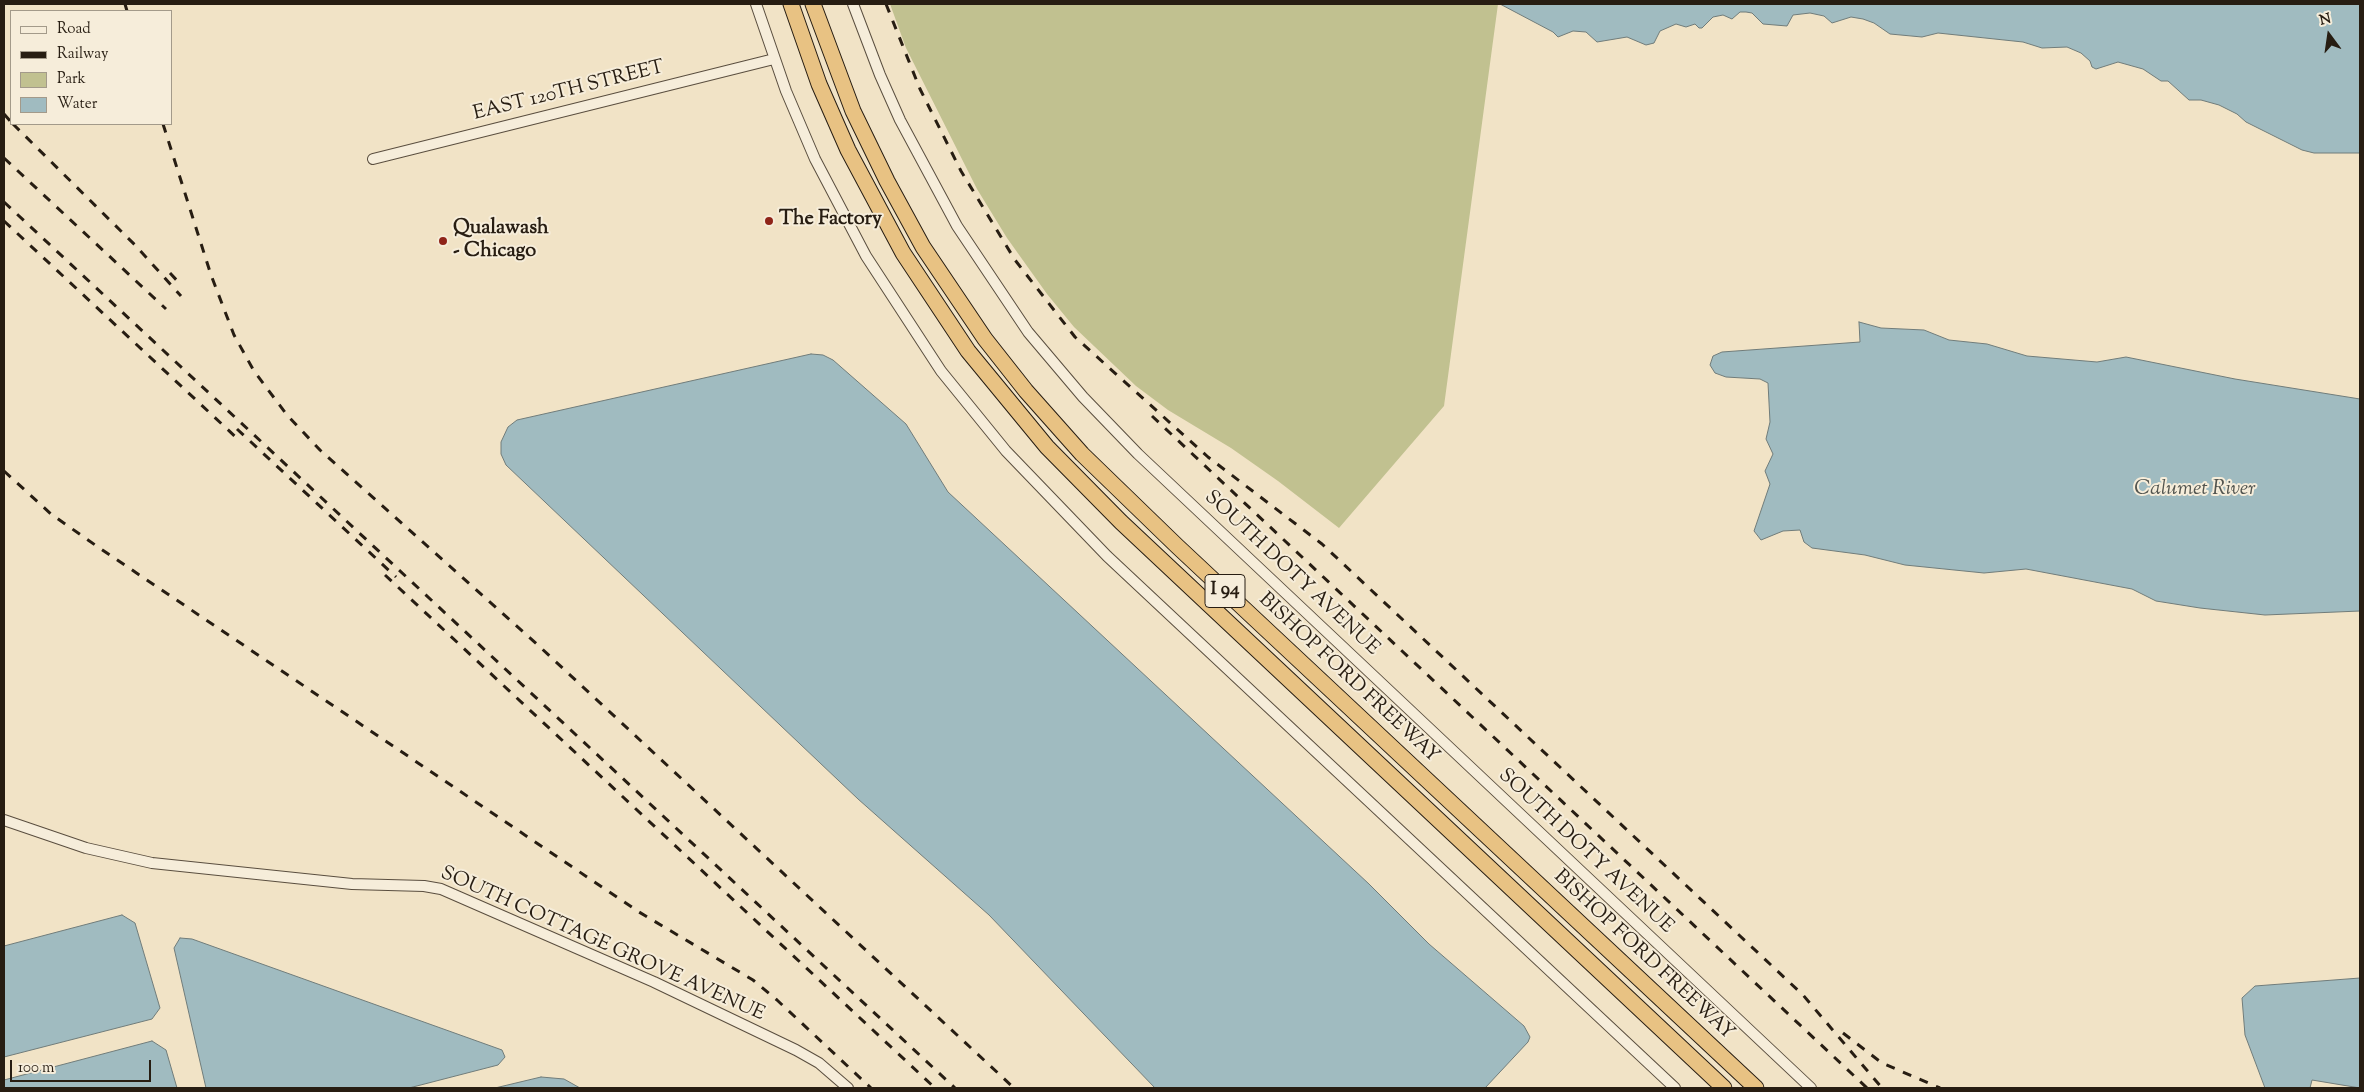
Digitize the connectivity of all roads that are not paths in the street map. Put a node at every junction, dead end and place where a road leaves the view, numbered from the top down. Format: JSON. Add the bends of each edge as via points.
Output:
{"nodes":[{"id":1,"x":756,"y":4,"type":"edge"},
{"id":2,"x":790,"y":4,"type":"edge"},
{"id":3,"x":813,"y":4,"type":"edge"},
{"id":4,"x":853,"y":4,"type":"edge"},
{"id":5,"x":774,"y":59,"type":"junction"},
{"id":6,"x":373,"y":159,"type":"dead end"},
{"id":7,"x":4,"y":820,"type":"edge"},
{"id":8,"x":848,"y":1088,"type":"edge"},
{"id":9,"x":1675,"y":1088,"type":"edge"},
{"id":10,"x":1724,"y":1088,"type":"edge"},
{"id":11,"x":1756,"y":1088,"type":"edge"},
{"id":12,"x":1811,"y":1088,"type":"edge"}],
"edges":[{"from":1,"to":5,"type":"street"},
{"from":2,"to":10,"type":"highway","name":"BISHOP FORD FREEWAY","number":"I 94","via":[[819,84],[848,150],[903,254],[968,351],[1040,440],[1121,522]]},
{"from":3,"to":11,"type":"highway","name":"BISHOP FORD FREEWAY","number":"I 94","via":[[853,111],[923,247],[985,339],[1026,391],[1082,454],[1177,546]]},
{"from":4,"to":12,"type":"street","name":"SOUTH DOTY AVENUE","via":[[900,120],[957,226],[1028,332],[1083,397],[1138,454]]},
{"from":5,"to":6,"type":"street","name":"EAST 120TH STREET"},
{"from":5,"to":9,"type":"street","via":[[815,159],[866,256],[941,371],[1006,452],[1108,556]]},
{"from":7,"to":8,"type":"street","name":"SOUTH COTTAGE GROVE AVENUE","via":[[86,848],[152,863],[352,884],[441,889],[654,982],[796,1050],[819,1063]]}]}
